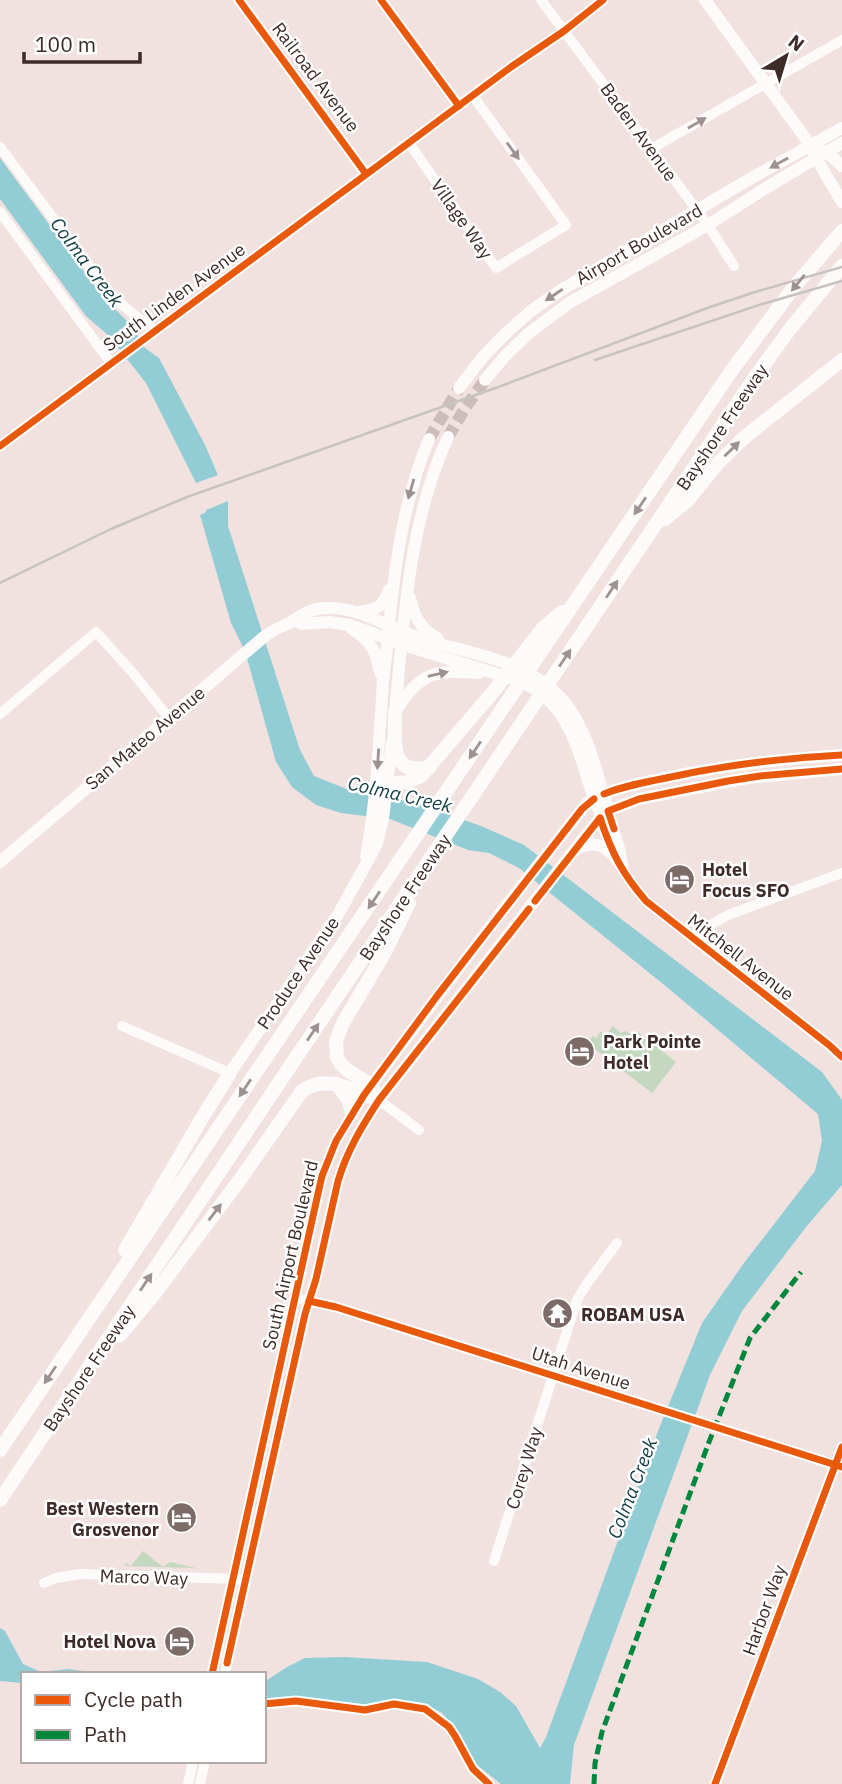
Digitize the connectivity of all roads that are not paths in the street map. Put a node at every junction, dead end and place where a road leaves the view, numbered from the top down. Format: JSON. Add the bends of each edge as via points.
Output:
{"nodes":[{"id":1,"x":239,"y":0,"type":"edge"},
{"id":2,"x":381,"y":0,"type":"edge"},
{"id":3,"x":541,"y":0,"type":"edge"},
{"id":4,"x":603,"y":0,"type":"edge"},
{"id":5,"x":705,"y":0,"type":"edge"},
{"id":6,"x":564,"y":31,"type":"junction"},
{"id":7,"x":842,"y":40,"type":"edge"},
{"id":8,"x":766,"y":83,"type":"junction"},
{"id":9,"x":473,"y":96,"type":"junction"},
{"id":10,"x":459,"y":106,"type":"junction"},
{"id":11,"x":842,"y":128,"type":"edge"},
{"id":12,"x":409,"y":143,"type":"junction"},
{"id":13,"x":842,"y":143,"type":"edge"},
{"id":14,"x":0,"y":146,"type":"edge"},
{"id":15,"x":651,"y":149,"type":"junction"},
{"id":16,"x":818,"y":152,"type":"junction"},
{"id":17,"x":842,"y":166,"type":"edge"},
{"id":18,"x":366,"y":174,"type":"junction"},
{"id":19,"x":842,"y":202,"type":"edge"},
{"id":20,"x":696,"y":210,"type":"junction"},
{"id":21,"x":0,"y":212,"type":"edge"},
{"id":22,"x":708,"y":225,"type":"junction"},
{"id":23,"x":842,"y":231,"type":"edge"},
{"id":24,"x":842,"y":265,"type":"edge"},
{"id":25,"x":734,"y":266,"type":"dead end"},
{"id":26,"x":155,"y":331,"type":"junction"},
{"id":27,"x":842,"y":360,"type":"edge"},
{"id":28,"x":115,"y":361,"type":"junction"},
{"id":29,"x":485,"y":380,"type":"tunnel mouth"},
{"id":30,"x":459,"y":388,"type":"tunnel mouth"},
{"id":31,"x":448,"y":438,"type":"tunnel mouth"},
{"id":32,"x":429,"y":439,"type":"tunnel mouth"},
{"id":33,"x":0,"y":446,"type":"edge"},
{"id":34,"x":678,"y":502,"type":"junction"},
{"id":35,"x":410,"y":573,"type":"junction"},
{"id":36,"x":393,"y":580,"type":"junction"},
{"id":37,"x":359,"y":612,"type":"junction"},
{"id":38,"x":293,"y":620,"type":"junction"},
{"id":39,"x":339,"y":622,"type":"junction"},
{"id":40,"x":390,"y":625,"type":"junction"},
{"id":41,"x":403,"y":638,"type":"junction"},
{"id":42,"x":388,"y":639,"type":"junction"},
{"id":43,"x":457,"y":649,"type":"junction"},
{"id":44,"x":525,"y":664,"type":"junction"},
{"id":45,"x":498,"y":674,"type":"junction"},
{"id":46,"x":384,"y":677,"type":"junction"},
{"id":47,"x":395,"y":712,"type":"junction"},
{"id":48,"x":0,"y":714,"type":"edge"},
{"id":49,"x":169,"y":718,"type":"junction"},
{"id":50,"x":842,"y":755,"type":"edge"},
{"id":51,"x":430,"y":767,"type":"junction"},
{"id":52,"x":842,"y":769,"type":"edge"},
{"id":53,"x":381,"y":789,"type":"junction"},
{"id":54,"x":599,"y":796,"type":"junction"},
{"id":55,"x":604,"y":814,"type":"junction"},
{"id":56,"x":435,"y":852,"type":"junction"},
{"id":57,"x":570,"y":856,"type":"junction"},
{"id":58,"x":615,"y":858,"type":"junction"},
{"id":59,"x":0,"y":862,"type":"edge"},
{"id":60,"x":842,"y":873,"type":"edge"},
{"id":61,"x":627,"y":876,"type":"junction"},
{"id":62,"x":698,"y":943,"type":"junction"},
{"id":63,"x":122,"y":1026,"type":"dead end"},
{"id":64,"x":842,"y":1057,"type":"edge"},
{"id":65,"x":230,"y":1073,"type":"junction"},
{"id":66,"x":337,"y":1084,"type":"junction"},
{"id":67,"x":367,"y":1090,"type":"junction"},
{"id":68,"x":379,"y":1100,"type":"junction"},
{"id":69,"x":352,"y":1114,"type":"junction"},
{"id":70,"x":419,"y":1130,"type":"dead end"},
{"id":71,"x":617,"y":1243,"type":"dead end"},
{"id":72,"x":295,"y":1297,"type":"junction"},
{"id":73,"x":309,"y":1301,"type":"junction"},
{"id":74,"x":88,"y":1319,"type":"junction"},
{"id":75,"x":553,"y":1376,"type":"junction"},
{"id":76,"x":81,"y":1380,"type":"junction"},
{"id":77,"x":842,"y":1447,"type":"edge"},
{"id":78,"x":0,"y":1450,"type":"edge"},
{"id":79,"x":839,"y":1466,"type":"edge"},
{"id":80,"x":0,"y":1500,"type":"edge"},
{"id":81,"x":495,"y":1561,"type":"dead end"},
{"id":82,"x":233,"y":1579,"type":"junction"},
{"id":83,"x":246,"y":1579,"type":"junction"},
{"id":84,"x":44,"y":1583,"type":"dead end"},
{"id":85,"x":212,"y":1672,"type":"edge"},
{"id":86,"x":225,"y":1672,"type":"edge"},
{"id":87,"x":193,"y":1763,"type":"edge"},
{"id":88,"x":205,"y":1763,"type":"edge"},
{"id":89,"x":188,"y":1784,"type":"edge"},
{"id":90,"x":200,"y":1784,"type":"edge"},
{"id":91,"x":715,"y":1784,"type":"edge"}],
"edges":[{"from":1,"to":18,"type":"street","name":"Railroad Avenue"},
{"from":2,"to":10,"type":"street"},
{"from":3,"to":6,"type":"street","name":"Baden Avenue"},
{"from":4,"to":6,"type":"street","name":"South Linden Avenue"},
{"from":5,"to":8,"type":"main road"},
{"from":6,"to":9,"type":"street","name":"South Linden Avenue"},
{"from":6,"to":15,"type":"street","name":"Baden Avenue"},
{"from":7,"to":8,"type":"street"},
{"from":15,"to":8,"type":"street","one_way":true},
{"from":8,"to":16,"type":"main road"},
{"from":9,"to":10,"type":"street","name":"South Linden Avenue"},
{"from":9,"to":12,"type":"street","name":"Village Way","one_way":true,"via":[[566,225],[496,268]]},
{"from":10,"to":12,"type":"street","name":"South Linden Avenue"},
{"from":11,"to":16,"type":"main road","name":"Airport Boulevard"},
{"from":12,"to":18,"type":"street","name":"South Linden Avenue"},
{"from":13,"to":16,"type":"main road","name":"Airport Boulevard"},
{"from":14,"to":26,"type":"street","via":[[104,286]]},
{"from":15,"to":20,"type":"street","name":"Baden Avenue"},
{"from":16,"to":17,"type":"main road"},
{"from":16,"to":19,"type":"main road"},
{"from":16,"to":20,"type":"main road","name":"Airport Boulevard","one_way":true},
{"from":16,"to":22,"type":"main road","name":"Airport Boulevard"},
{"from":18,"to":26,"type":"street","name":"South Linden Avenue"},
{"from":20,"to":22,"type":"street","name":"Baden Avenue"},
{"from":20,"to":30,"type":"main road","name":"Airport Boulevard","one_way":true,"via":[[531,311],[494,345]]},
{"from":21,"to":28,"type":"street"},
{"from":22,"to":25,"type":"street","name":"Baden Avenue"},
{"from":22,"to":29,"type":"main road","name":"Airport Boulevard","via":[[555,313],[517,344]]},
{"from":23,"to":44,"type":"highway","name":"Bayshore Freeway","one_way":true,"via":[[732,370],[574,602],[543,628]]},
{"from":24,"to":34,"type":"highway","name":"Bayshore Freeway","via":[[769,357]]},
{"from":26,"to":28,"type":"street","name":"South Linden Avenue"},
{"from":34,"to":27,"type":"highway","one_way":true,"via":[[746,436]]},
{"from":28,"to":33,"type":"street","name":"South Linden Avenue"},
{"from":31,"to":35,"type":"main road","via":[[421,510]]},
{"from":32,"to":36,"type":"main road","one_way":true,"via":[[406,506]]},
{"from":56,"to":34,"type":"highway","name":"Bayshore Freeway","one_way":true,"via":[[653,528]]},
{"from":35,"to":41,"type":"main road"},
{"from":35,"to":43,"type":"main road","via":[[411,600],[419,623]]},
{"from":36,"to":37,"type":"main road","via":[[380,607]]},
{"from":36,"to":40,"type":"main road"},
{"from":37,"to":38,"type":"main road","name":"San Mateo Avenue","via":[[319,608]]},
{"from":37,"to":40,"type":"main road","name":"San Mateo Avenue"},
{"from":38,"to":39,"type":"main road","via":[[302,624]]},
{"from":38,"to":49,"type":"main road","name":"San Mateo Avenue","via":[[265,636]]},
{"from":39,"to":42,"type":"main road"},
{"from":39,"to":46,"type":"main road","via":[[370,643]]},
{"from":40,"to":41,"type":"main road","name":"San Mateo Avenue"},
{"from":40,"to":42,"type":"main road"},
{"from":41,"to":42,"type":"main road"},
{"from":41,"to":43,"type":"main road"},
{"from":41,"to":45,"type":"main road"},
{"from":41,"to":47,"type":"main road","name":"Produce Avenue"},
{"from":42,"to":46,"type":"main road","name":"Produce Avenue"},
{"from":43,"to":54,"type":"main road","via":[[509,663],[562,699],[579,724]]},
{"from":44,"to":51,"type":"highway","via":[[493,692]]},
{"from":44,"to":74,"type":"highway","name":"Bayshore Freeway","one_way":true,"via":[[508,702]]},
{"from":47,"to":45,"type":"main road","one_way":true,"via":[[412,688],[427,677],[449,672]]},
{"from":45,"to":54,"type":"main road","via":[[531,687],[554,705]]},
{"from":46,"to":53,"type":"main road","name":"Produce Avenue","one_way":true},
{"from":47,"to":51,"type":"highway","via":[[394,747],[399,760],[410,768]]},
{"from":47,"to":53,"type":"main road","name":"Produce Avenue"},
{"from":48,"to":49,"type":"street","via":[[96,632]]},
{"from":49,"to":59,"type":"main road","name":"San Mateo Avenue"},
{"from":50,"to":54,"type":"main road","via":[[715,767]]},
{"from":51,"to":53,"type":"highway","via":[[414,780]]},
{"from":52,"to":55,"type":"main road","via":[[728,781],[639,799]]},
{"from":53,"to":65,"type":"main road","name":"Produce Avenue","via":[[363,871]]},
{"from":54,"to":55,"type":"main road"},
{"from":54,"to":67,"type":"main road","name":"South Airport Boulevard","via":[[582,809],[519,888]]},
{"from":55,"to":57,"type":"main road","name":"South Airport Boulevard"},
{"from":55,"to":58,"type":"street","name":"Mitchell Avenue"},
{"from":55,"to":61,"type":"street","name":"Mitchell Avenue","via":[[619,844]]},
{"from":56,"to":67,"type":"highway","via":[[336,1041],[341,1064]]},
{"from":76,"to":56,"type":"highway","name":"Bayshore Freeway","one_way":true},
{"from":57,"to":58,"type":"main road","via":[[586,844],[594,844],[602,845]]},
{"from":57,"to":68,"type":"main road","name":"South Airport Boulevard"},
{"from":58,"to":61,"type":"street","name":"Mitchell Avenue"},
{"from":60,"to":62,"type":"street","via":[[728,915],[712,924]]},
{"from":61,"to":62,"type":"street","name":"Mitchell Avenue","via":[[646,901]]},
{"from":62,"to":64,"type":"street","name":"Mitchell Avenue"},
{"from":63,"to":65,"type":"street"},
{"from":65,"to":74,"type":"highway"},
{"from":66,"to":67,"type":"highway"},
{"from":66,"to":69,"type":"highway"},
{"from":76,"to":66,"type":"highway","one_way":true,"via":[[155,1293],[302,1091],[316,1083]]},
{"from":67,"to":68,"type":"highway"},
{"from":67,"to":69,"type":"street","name":"South Airport Boulevard"},
{"from":68,"to":70,"type":"street"},
{"from":68,"to":73,"type":"street","name":"South Airport Boulevard","via":[[343,1165]]},
{"from":69,"to":72,"type":"street","name":"South Airport Boulevard","via":[[322,1176]]},
{"from":71,"to":75,"type":"street","name":"Corey Way","via":[[580,1294]]},
{"from":72,"to":73,"type":"street","name":"Utah Avenue"},
{"from":72,"to":82,"type":"street","name":"South Airport Boulevard"},
{"from":73,"to":75,"type":"street","name":"Utah Avenue"},
{"from":73,"to":83,"type":"street","name":"South Airport Boulevard"},
{"from":74,"to":78,"type":"highway","name":"Bayshore Freeway","one_way":true},
{"from":75,"to":79,"type":"street","name":"Utah Avenue"},
{"from":75,"to":81,"type":"street","name":"Corey Way"},
{"from":76,"to":80,"type":"highway","name":"Bayshore Freeway"},
{"from":77,"to":79,"type":"street","name":"Harbor Way"},
{"from":79,"to":91,"type":"street","name":"Harbor Way"},
{"from":82,"to":83,"type":"street","name":"Marco Way"},
{"from":82,"to":84,"type":"street","name":"Marco Way","via":[[80,1574]]},
{"from":82,"to":85,"type":"street","name":"South Airport Boulevard"},
{"from":83,"to":86,"type":"street","name":"South Airport Boulevard"},
{"from":87,"to":89,"type":"street"},
{"from":88,"to":90,"type":"street"}]}
